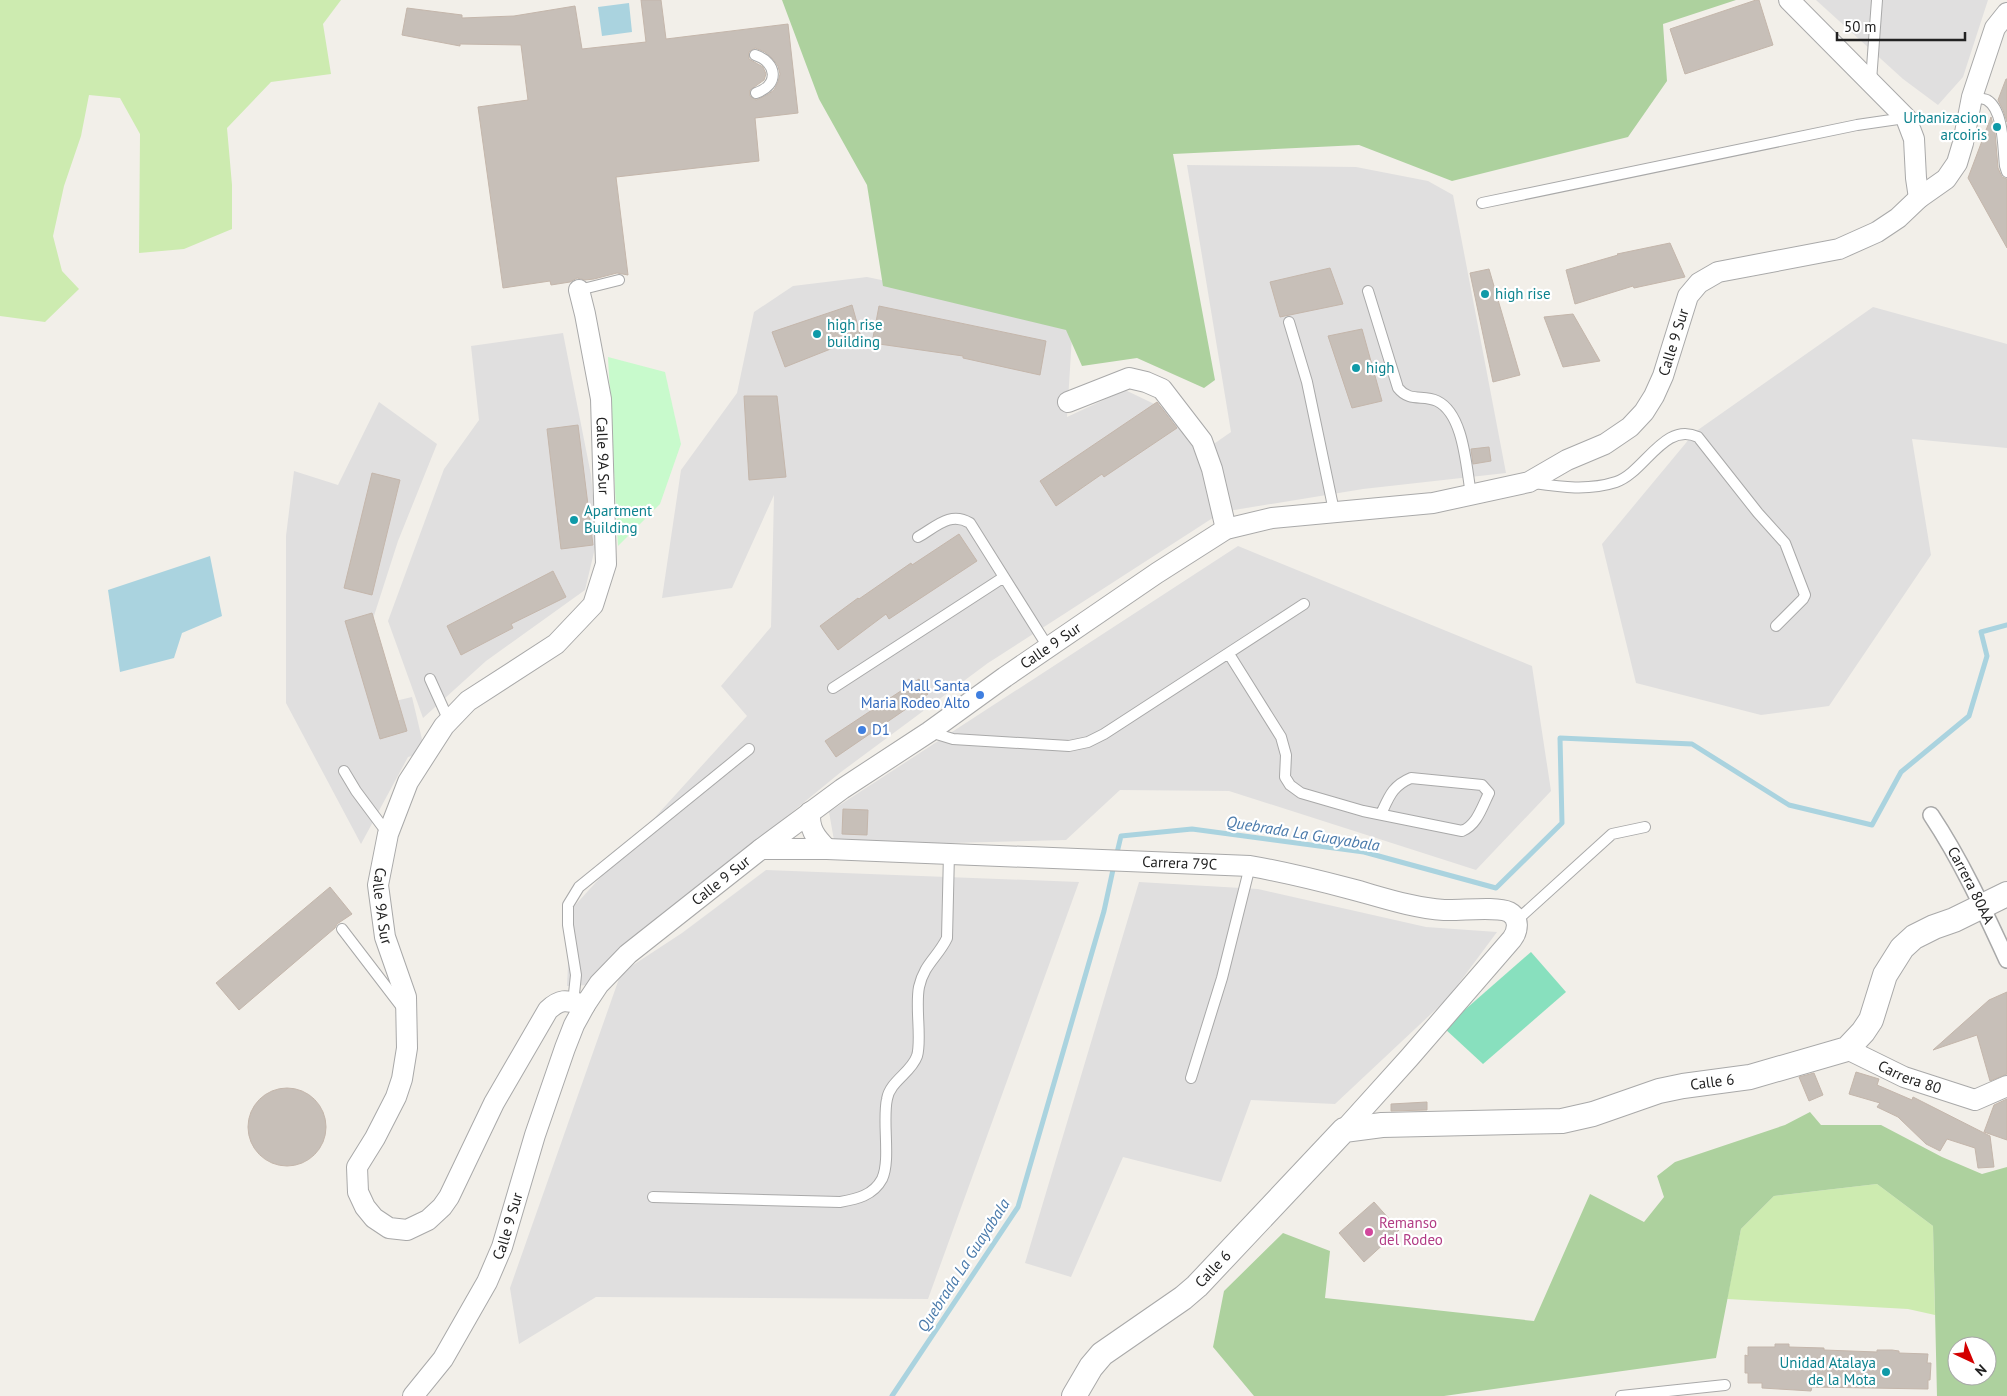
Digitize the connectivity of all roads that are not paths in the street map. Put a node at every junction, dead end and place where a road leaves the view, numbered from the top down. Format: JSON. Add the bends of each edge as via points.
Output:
{"nodes":[{"id":1,"x":1789,"y":0,"type":"edge"},
{"id":2,"x":1877,"y":0,"type":"edge"},
{"id":3,"x":2007,"y":12,"type":"edge"},
{"id":4,"x":755,"y":54,"type":"dead end"},
{"id":5,"x":1871,"y":80,"type":"junction"},
{"id":6,"x":756,"y":93,"type":"dead end"},
{"id":7,"x":1972,"y":97,"type":"junction"},
{"id":8,"x":1906,"y":118,"type":"junction"},
{"id":9,"x":2007,"y":172,"type":"edge"},
{"id":10,"x":1919,"y":198,"type":"junction"},
{"id":11,"x":1482,"y":203,"type":"dead end"},
{"id":12,"x":619,"y":280,"type":"dead end"},
{"id":13,"x":579,"y":290,"type":"joint"},
{"id":14,"x":1368,"y":291,"type":"dead end"},
{"id":15,"x":1289,"y":322,"type":"dead end"},
{"id":16,"x":1068,"y":402,"type":"dead end"},
{"id":17,"x":1529,"y":482,"type":"junction"},
{"id":18,"x":1471,"y":494,"type":"junction"},
{"id":19,"x":1334,"y":511,"type":"junction"},
{"id":20,"x":1226,"y":529,"type":"junction"},
{"id":21,"x":918,"y":537,"type":"dead end"},
{"id":22,"x":1004,"y":577,"type":"junction"},
{"id":23,"x":1304,"y":604,"type":"dead end"},
{"id":24,"x":1776,"y":626,"type":"dead end"},
{"id":25,"x":1048,"y":648,"type":"junction"},
{"id":26,"x":1229,"y":654,"type":"junction"},
{"id":27,"x":430,"y":679,"type":"dead end"},
{"id":28,"x":833,"y":688,"type":"dead end"},
{"id":29,"x":449,"y":721,"type":"junction"},
{"id":30,"x":929,"y":732,"type":"junction"},
{"id":31,"x":749,"y":749,"type":"dead end"},
{"id":32,"x":344,"y":771,"type":"dead end"},
{"id":33,"x":810,"y":812,"type":"junction"},
{"id":34,"x":1381,"y":814,"type":"junction"},
{"id":35,"x":1931,"y":815,"type":"dead end"},
{"id":36,"x":1645,"y":827,"type":"dead end"},
{"id":37,"x":388,"y":834,"type":"junction"},
{"id":38,"x":761,"y":849,"type":"junction"},
{"id":39,"x":826,"y":849,"type":"junction"},
{"id":40,"x":949,"y":854,"type":"junction"},
{"id":41,"x":1250,"y":866,"type":"junction"},
{"id":42,"x":2007,"y":894,"type":"edge"},
{"id":43,"x":1982,"y":907,"type":"junction"},
{"id":44,"x":1517,"y":924,"type":"junction"},
{"id":45,"x":342,"y":929,"type":"dead end"},
{"id":46,"x":2007,"y":960,"type":"edge"},
{"id":47,"x":579,"y":1004,"type":"junction"},
{"id":48,"x":407,"y":1015,"type":"junction"},
{"id":49,"x":1847,"y":1049,"type":"junction"},
{"id":50,"x":1191,"y":1078,"type":"dead end"},
{"id":51,"x":2007,"y":1086,"type":"edge"},
{"id":52,"x":1344,"y":1130,"type":"junction"},
{"id":53,"x":653,"y":1197,"type":"dead end"},
{"id":54,"x":1725,"y":1385,"type":"dead end"},
{"id":55,"x":413,"y":1396,"type":"edge"},
{"id":56,"x":1074,"y":1396,"type":"edge"},
{"id":57,"x":1621,"y":1396,"type":"edge"}],
"edges":[{"from":1,"to":5,"type":"street"},
{"from":2,"to":5,"type":"lane"},
{"from":3,"to":7,"type":"street","name":"Calle 9 Sur","via":[[1995,28]]},
{"from":4,"to":6,"type":"lane","via":[[765,58],[772,68],[772,81]]},
{"from":5,"to":8,"type":"street"},
{"from":7,"to":9,"type":"lane","via":[[1987,100],[1995,109],[2001,125]]},
{"from":7,"to":10,"type":"street","name":"Calle 9 Sur","via":[[1957,163],[1946,179]]},
{"from":8,"to":10,"type":"street","via":[[1914,139]]},
{"from":8,"to":11,"type":"lane","via":[[1856,125]]},
{"from":10,"to":17,"type":"street","name":"Calle 9 Sur","via":[[1877,232],[1839,250],[1718,272],[1699,283],[1688,296],[1663,376],[1644,412],[1630,427],[1605,444],[1567,460]]},
{"from":12,"to":13,"type":"lane"},
{"from":13,"to":29,"type":"street","name":"Calle 9A Sur","via":[[601,399],[606,564],[593,605],[556,644],[468,701]]},
{"from":14,"to":18,"type":"lane","via":[[1398,388],[1413,398],[1436,401],[1451,412],[1460,434]]},
{"from":15,"to":19,"type":"lane","via":[[1307,382]]},
{"from":16,"to":20,"type":"street","via":[[1129,378],[1162,389],[1202,441]]},
{"from":17,"to":18,"type":"street","name":"Calle 9 Sur"},
{"from":17,"to":24,"type":"lane","via":[[1572,488],[1603,485],[1632,473],[1676,434],[1689,433],[1698,437],[1785,543],[1805,595]]},
{"from":18,"to":19,"type":"street","name":"Calle 9 Sur","via":[[1433,503]]},
{"from":19,"to":20,"type":"street","name":"Calle 9 Sur","via":[[1272,518]]},
{"from":20,"to":25,"type":"street","name":"Calle 9 Sur"},
{"from":21,"to":22,"type":"lane","via":[[952,517],[962,518],[970,523]]},
{"from":22,"to":25,"type":"lane"},
{"from":22,"to":28,"type":"lane"},
{"from":23,"to":26,"type":"lane"},
{"from":25,"to":30,"type":"street","name":"Calle 9 Sur"},
{"from":26,"to":30,"type":"lane","via":[[1104,734],[1079,744],[953,739]]},
{"from":26,"to":34,"type":"lane","via":[[1281,737],[1286,755],[1285,777],[1290,785],[1301,793]]},
{"from":27,"to":29,"type":"lane"},
{"from":29,"to":37,"type":"street","name":"Calle 9A Sur","via":[[408,782]]},
{"from":30,"to":33,"type":"street","name":"Calle 9 Sur"},
{"from":31,"to":47,"type":"lane","via":[[579,886],[568,905]]},
{"from":32,"to":37,"type":"lane"},
{"from":33,"to":38,"type":"street","name":"Calle 9 Sur"},
{"from":33,"to":39,"type":"street","via":[[811,828]]},
{"from":34,"to":34,"type":"lane","via":[[1393,789],[1411,778],[1482,785],[1489,793],[1475,822],[1462,831]]},
{"from":35,"to":43,"type":"street","name":"Carrera 80AA"},
{"from":36,"to":44,"type":"lane","via":[[1612,834]]},
{"from":37,"to":48,"type":"street","name":"Calle 9A Sur","via":[[378,885],[385,937],[406,998]]},
{"from":38,"to":39,"type":"street","name":"Carrera 79C"},
{"from":38,"to":47,"type":"street","name":"Calle 9 Sur","via":[[628,954]]},
{"from":39,"to":40,"type":"street","name":"Carrera 79C"},
{"from":40,"to":41,"type":"street","name":"Carrera 79C"},
{"from":40,"to":53,"type":"lane","via":[[948,938],[925,967],[919,987],[918,1053],[887,1097],[886,1151],[882,1178],[874,1190],[860,1198],[840,1202]]},
{"from":41,"to":44,"type":"street","name":"Carrera 79C","via":[[1432,909],[1499,910],[1513,915]]},
{"from":41,"to":50,"type":"lane","via":[[1222,978]]},
{"from":42,"to":43,"type":"street"},
{"from":43,"to":46,"type":"street","name":"Carrera 80AA"},
{"from":43,"to":49,"type":"street","via":[[1914,937],[1902,948],[1885,975],[1870,1020]]},
{"from":44,"to":52,"type":"street","name":"Calle 6","via":[[1512,939]]},
{"from":45,"to":48,"type":"lane"},
{"from":47,"to":48,"type":"street","name":"Calle 9A Sur","via":[[562,1000],[548,1010],[494,1103],[442,1207],[416,1228],[400,1231],[389,1228],[371,1214],[358,1192],[356,1176],[357,1166],[384,1122],[399,1089],[407,1048]]},
{"from":47,"to":55,"type":"street","name":"Calle 9 Sur","via":[[502,1247],[487,1282],[442,1359]]},
{"from":49,"to":51,"type":"street","name":"Carrera 80","via":[[1904,1077],[1975,1100]]},
{"from":49,"to":52,"type":"street","name":"Calle 6","via":[[1750,1077],[1659,1091],[1593,1114],[1562,1120],[1382,1125]]},
{"from":52,"to":56,"type":"street","name":"Calle 6","via":[[1198,1286],[1102,1354],[1090,1367]]},
{"from":54,"to":57,"type":"lane"}]}
